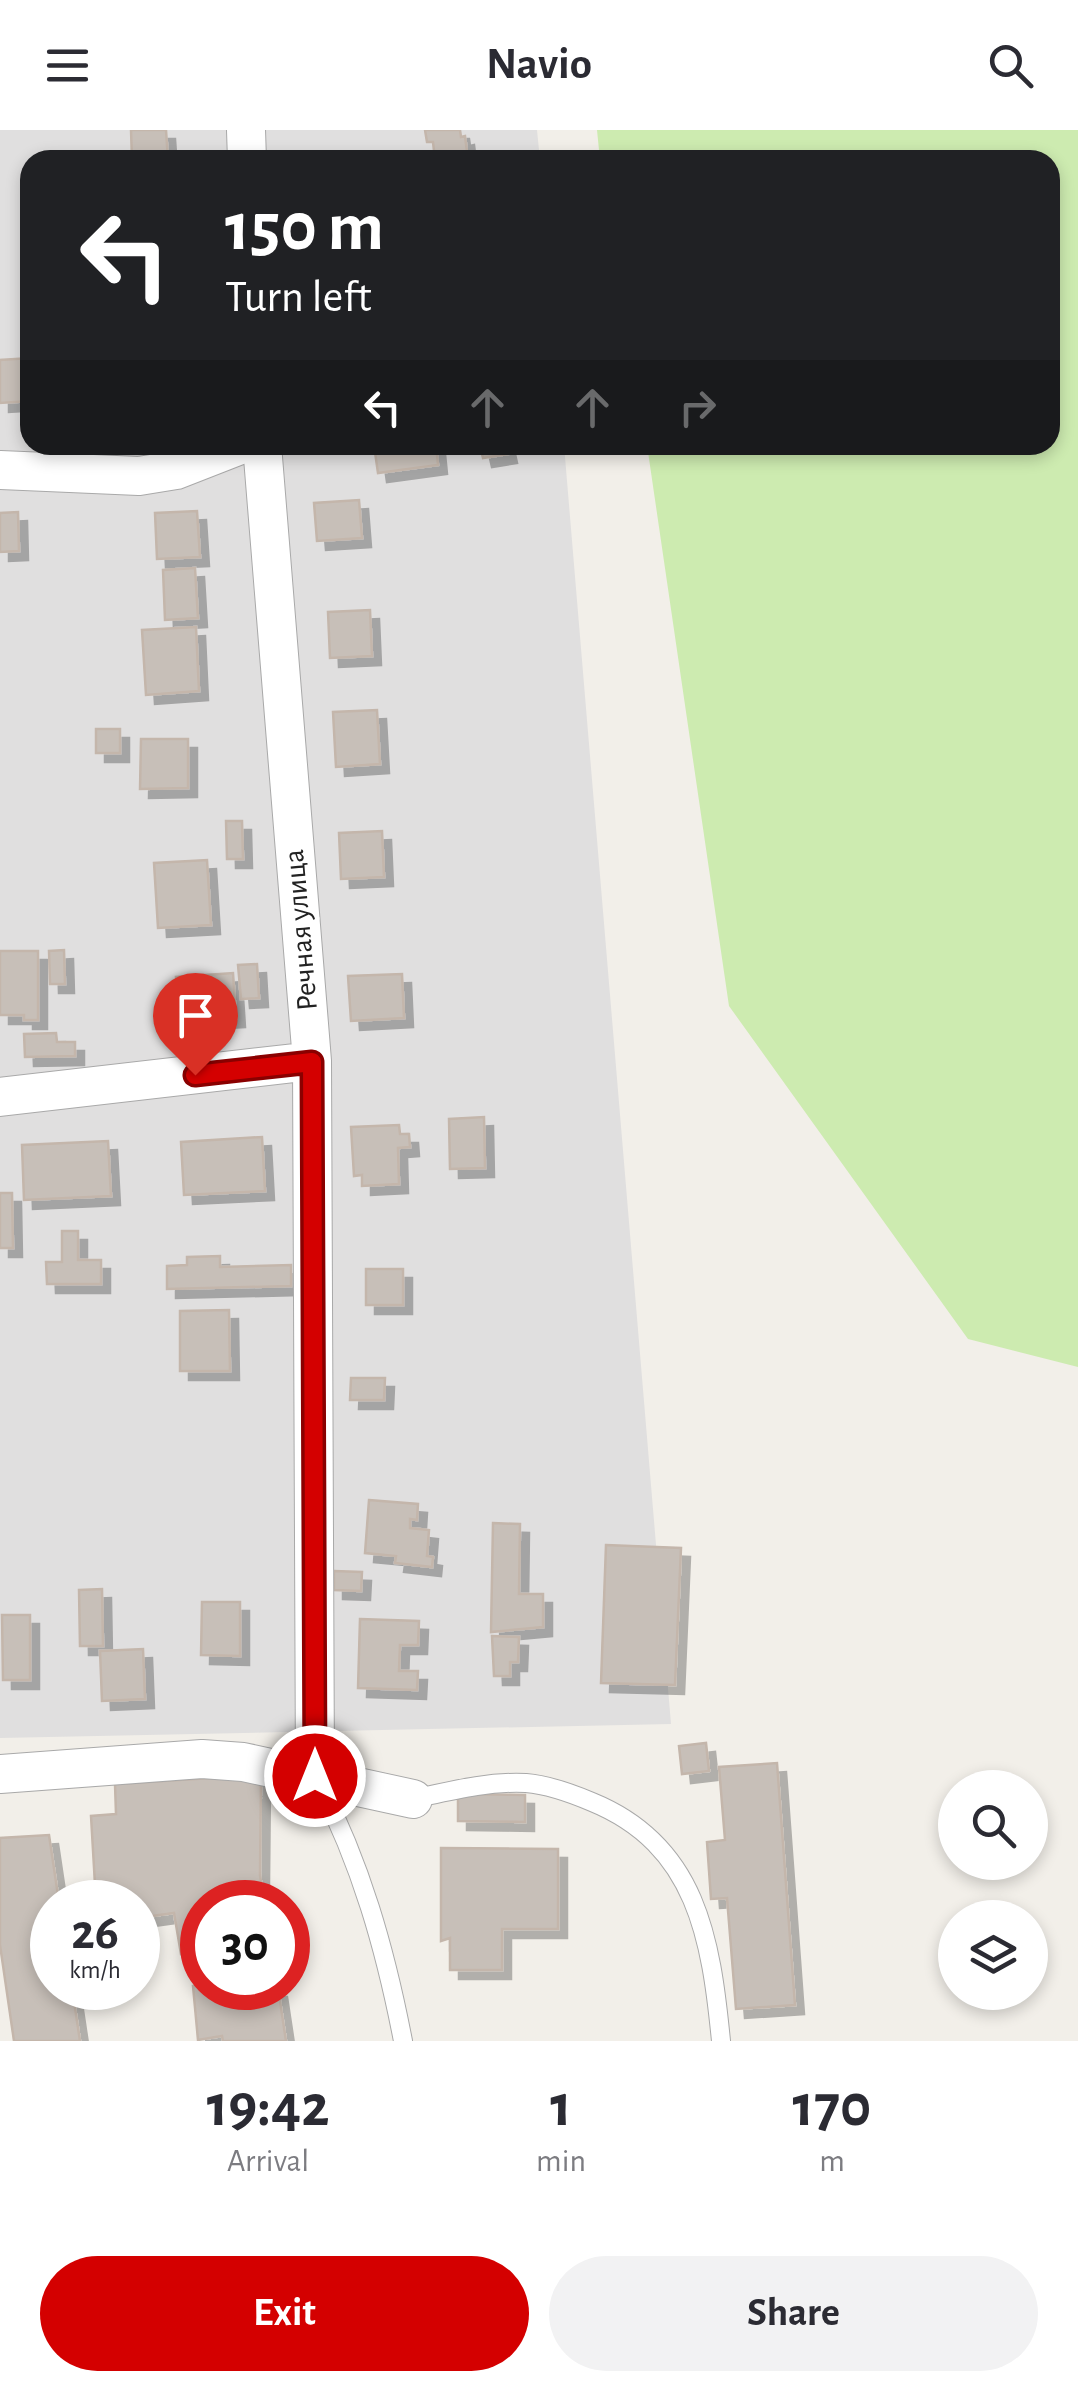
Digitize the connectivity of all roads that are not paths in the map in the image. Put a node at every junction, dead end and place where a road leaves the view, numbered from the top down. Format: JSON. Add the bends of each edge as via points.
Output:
{"nodes":[{"id":1,"x":214,"y":455,"type":"edge"},
{"id":2,"x":263,"y":455,"type":"edge"},
{"id":3,"x":0,"y":470,"type":"edge"},
{"id":4,"x":312,"y":1062,"type":"junction"},
{"id":5,"x":0,"y":1097,"type":"edge"},
{"id":6,"x":0,"y":1774,"type":"edge"},
{"id":7,"x":315,"y":1776,"type":"junction"},
{"id":8,"x":413,"y":1798,"type":"joint"},
{"id":9,"x":403,"y":2041,"type":"edge"},
{"id":10,"x":721,"y":2041,"type":"edge"}],
"edges":[{"from":1,"to":3,"type":"street","via":[[139,476]]},
{"from":2,"to":4,"type":"street","name":"Речная улица"},
{"from":4,"to":5,"type":"street"},
{"from":4,"to":7,"type":"street","name":"Речная улица"},
{"from":6,"to":7,"type":"street","via":[[202,1759]]},
{"from":7,"to":8,"type":"street"},
{"from":7,"to":9,"type":"lane","via":[[352,1846],[385,1951]]},
{"from":8,"to":10,"type":"lane","via":[[528,1783],[582,1798],[643,1831],[692,1894]]}]}
